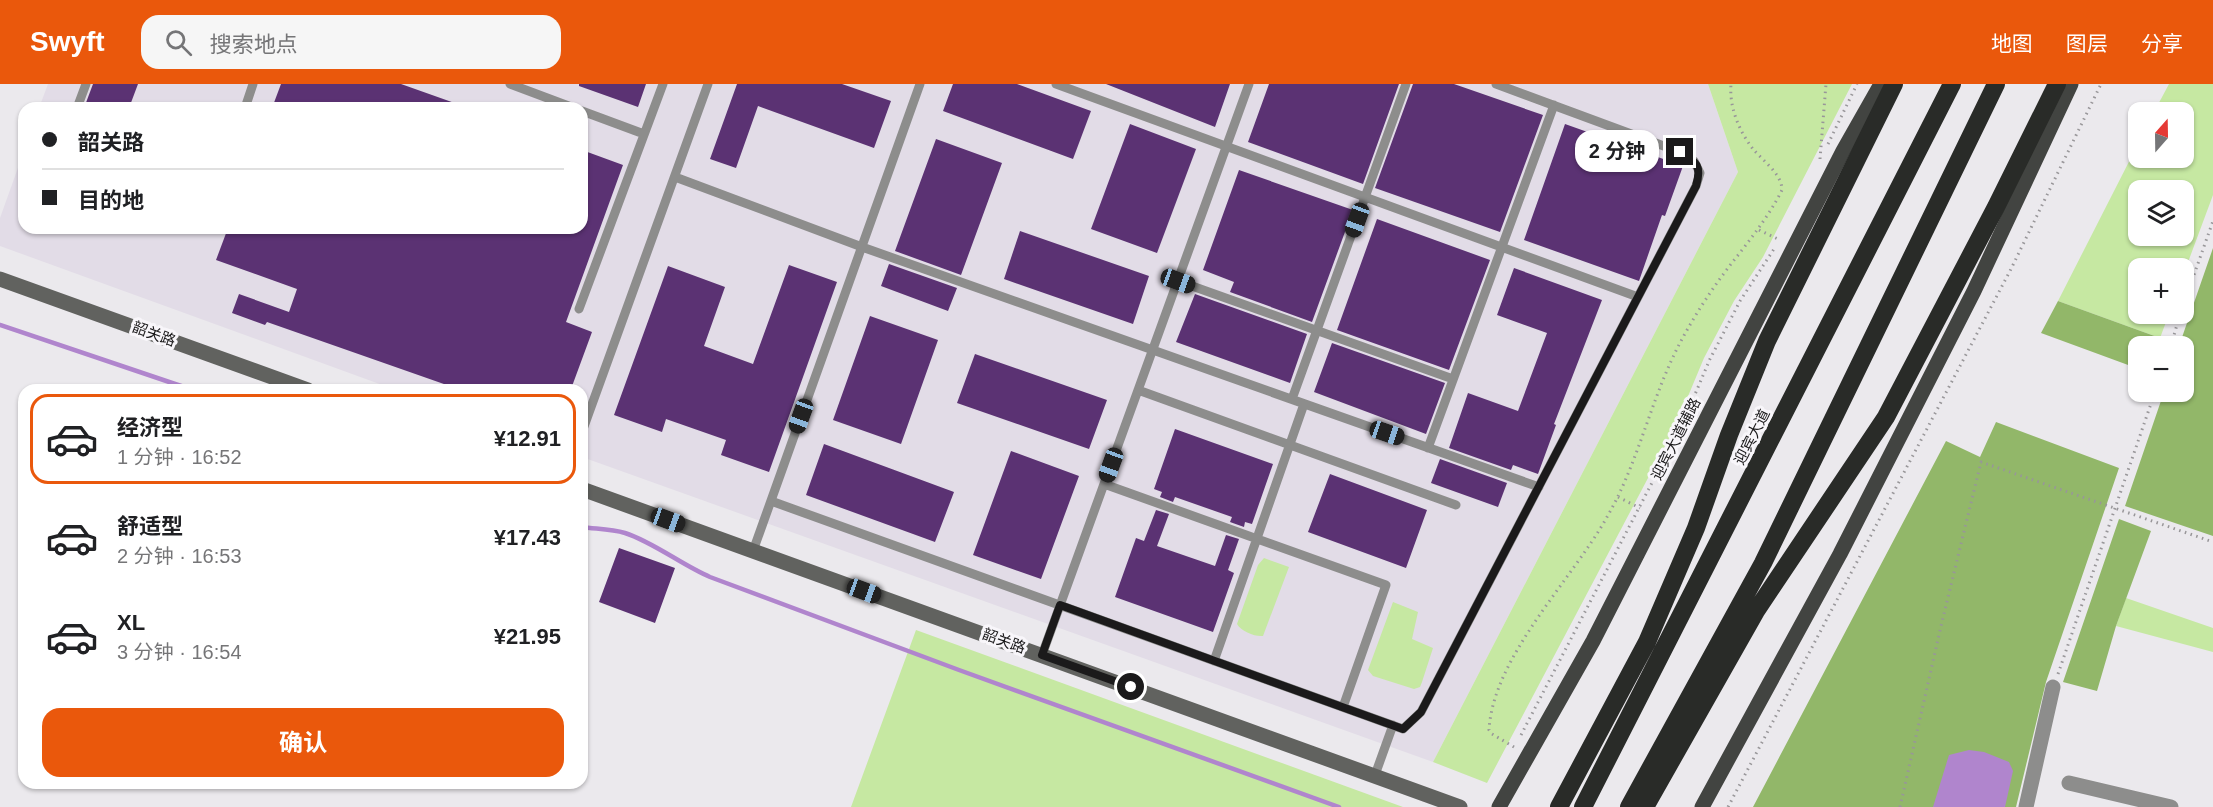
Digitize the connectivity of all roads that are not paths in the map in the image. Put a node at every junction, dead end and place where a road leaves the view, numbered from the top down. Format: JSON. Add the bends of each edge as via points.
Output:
{"nodes":[{"id":1,"x":86,"y":84,"type":"edge"},
{"id":2,"x":253,"y":84,"type":"edge"},
{"id":3,"x":510,"y":84,"type":"edge"},
{"id":4,"x":663,"y":84,"type":"edge"},
{"id":5,"x":708,"y":84,"type":"edge"},
{"id":6,"x":920,"y":84,"type":"edge"},
{"id":7,"x":1056,"y":84,"type":"edge"},
{"id":8,"x":1249,"y":84,"type":"edge"},
{"id":9,"x":1406,"y":84,"type":"edge"},
{"id":10,"x":1496,"y":84,"type":"edge"},
{"id":11,"x":1881,"y":84,"type":"edge"},
{"id":12,"x":1894,"y":84,"type":"edge"},
{"id":13,"x":1952,"y":84,"type":"edge"},
{"id":14,"x":1996,"y":84,"type":"edge"},
{"id":15,"x":2057,"y":84,"type":"edge"},
{"id":16,"x":2071,"y":84,"type":"edge"},
{"id":17,"x":80,"y":102,"type":"edge"},
{"id":18,"x":246,"y":102,"type":"edge"},
{"id":19,"x":558,"y":102,"type":"edge"},
{"id":20,"x":1554,"y":105,"type":"junction"},
{"id":21,"x":588,"y":113,"type":"edge"},
{"id":22,"x":644,"y":134,"type":"junction"},
{"id":23,"x":1226,"y":147,"type":"junction"},
{"id":24,"x":675,"y":177,"type":"junction"},
{"id":25,"x":1365,"y":198,"type":"junction"},
{"id":26,"x":862,"y":247,"type":"junction"},
{"id":27,"x":1501,"y":248,"type":"junction"},
{"id":28,"x":0,"y":279,"type":"edge"},
{"id":29,"x":1178,"y":281,"type":"junction"},
{"id":30,"x":1638,"y":297,"type":"junction"},
{"id":31,"x":579,"y":309,"type":"dead end"},
{"id":32,"x":1317,"y":331,"type":"junction"},
{"id":33,"x":1152,"y":350,"type":"junction"},
{"id":34,"x":1453,"y":379,"type":"junction"},
{"id":35,"x":292,"y":384,"type":"edge"},
{"id":36,"x":1138,"y":390,"type":"junction"},
{"id":37,"x":1292,"y":399,"type":"junction"},
{"id":38,"x":1304,"y":404,"type":"junction"},
{"id":39,"x":588,"y":416,"type":"edge"},
{"id":40,"x":1290,"y":445,"type":"junction"},
{"id":41,"x":1428,"y":448,"type":"junction"},
{"id":42,"x":1104,"y":484,"type":"junction"},
{"id":43,"x":1539,"y":487,"type":"junction"},
{"id":44,"x":588,"y":491,"type":"edge"},
{"id":45,"x":771,"y":501,"type":"junction"},
{"id":46,"x":1456,"y":505,"type":"dead end"},
{"id":47,"x":1257,"y":539,"type":"junction"},
{"id":48,"x":753,"y":550,"type":"junction"},
{"id":49,"x":1060,"y":605,"type":"junction"},
{"id":50,"x":1042,"y":655,"type":"junction"},
{"id":51,"x":1214,"y":661,"type":"junction"},
{"id":52,"x":2053,"y":687,"type":"road end"},
{"id":53,"x":1343,"y":707,"type":"junction"},
{"id":54,"x":1393,"y":725,"type":"junction"},
{"id":55,"x":1375,"y":775,"type":"junction"},
{"id":56,"x":2069,"y":783,"type":"dead end"},
{"id":57,"x":1460,"y":807,"type":"edge"},
{"id":58,"x":1499,"y":807,"type":"edge"},
{"id":59,"x":1559,"y":807,"type":"edge"},
{"id":60,"x":1582,"y":807,"type":"edge"},
{"id":61,"x":1629,"y":807,"type":"edge"},
{"id":62,"x":1645,"y":807,"type":"edge"},
{"id":63,"x":1702,"y":807,"type":"edge"},
{"id":64,"x":2026,"y":807,"type":"edge"},
{"id":65,"x":2171,"y":807,"type":"edge"}],
"edges":[{"from":1,"to":17,"type":"lane"},
{"from":2,"to":18,"type":"lane"},
{"from":3,"to":19,"type":"lane"},
{"from":4,"to":22,"type":"lane"},
{"from":5,"to":24,"type":"lane"},
{"from":6,"to":26,"type":"lane"},
{"from":7,"to":23,"type":"lane"},
{"from":8,"to":23,"type":"lane"},
{"from":9,"to":25,"type":"lane"},
{"from":10,"to":20,"type":"lane"},
{"from":11,"to":58,"type":"main road","name":"迎宾大道辅路","via":[[1593,641]]},
{"from":12,"to":59,"type":"highway","via":[[1767,341],[1696,528],[1647,642]]},
{"from":13,"to":60,"type":"highway","name":"迎宾大道"},
{"from":14,"to":61,"type":"highway","via":[[1763,563]]},
{"from":15,"to":62,"type":"highway","via":[[1886,417],[1756,610]]},
{"from":16,"to":63,"type":"main road","via":[[1974,291],[1862,512]]},
{"from":20,"to":27,"type":"lane"},
{"from":20,"to":30,"type":"lane","via":[[1680,152],[1694,161],[1700,173]]},
{"from":21,"to":22,"type":"lane"},
{"from":22,"to":31,"type":"lane"},
{"from":23,"to":25,"type":"lane"},
{"from":23,"to":29,"type":"lane"},
{"from":24,"to":26,"type":"lane"},
{"from":24,"to":39,"type":"lane"},
{"from":25,"to":27,"type":"lane"},
{"from":25,"to":32,"type":"lane"},
{"from":26,"to":33,"type":"lane"},
{"from":26,"to":45,"type":"lane"},
{"from":27,"to":30,"type":"lane"},
{"from":27,"to":34,"type":"lane"},
{"from":28,"to":35,"type":"street","name":"韶关路"},
{"from":29,"to":32,"type":"lane"},
{"from":29,"to":33,"type":"lane"},
{"from":30,"to":43,"type":"lane"},
{"from":32,"to":34,"type":"lane"},
{"from":32,"to":37,"type":"lane"},
{"from":33,"to":36,"type":"lane"},
{"from":33,"to":37,"type":"lane"},
{"from":34,"to":41,"type":"lane"},
{"from":36,"to":40,"type":"lane"},
{"from":36,"to":42,"type":"lane"},
{"from":37,"to":38,"type":"lane"},
{"from":38,"to":40,"type":"lane"},
{"from":38,"to":41,"type":"lane"},
{"from":40,"to":46,"type":"lane"},
{"from":40,"to":47,"type":"lane"},
{"from":41,"to":43,"type":"lane"},
{"from":42,"to":47,"type":"lane"},
{"from":42,"to":49,"type":"lane"},
{"from":43,"to":54,"type":"lane","via":[[1421,712],[1403,729]]},
{"from":44,"to":48,"type":"street","name":"韶关路"},
{"from":45,"to":48,"type":"lane"},
{"from":45,"to":49,"type":"lane"},
{"from":47,"to":51,"type":"lane"},
{"from":47,"to":53,"type":"lane","via":[[1386,585]]},
{"from":48,"to":50,"type":"street","name":"韶关路"},
{"from":49,"to":50,"type":"lane"},
{"from":49,"to":51,"type":"lane"},
{"from":50,"to":55,"type":"street","name":"韶关路"},
{"from":51,"to":53,"type":"lane"},
{"from":52,"to":64,"type":"street"},
{"from":53,"to":54,"type":"lane"},
{"from":54,"to":55,"type":"lane"},
{"from":55,"to":57,"type":"street","name":"韶关路"},
{"from":56,"to":65,"type":"street"}]}
